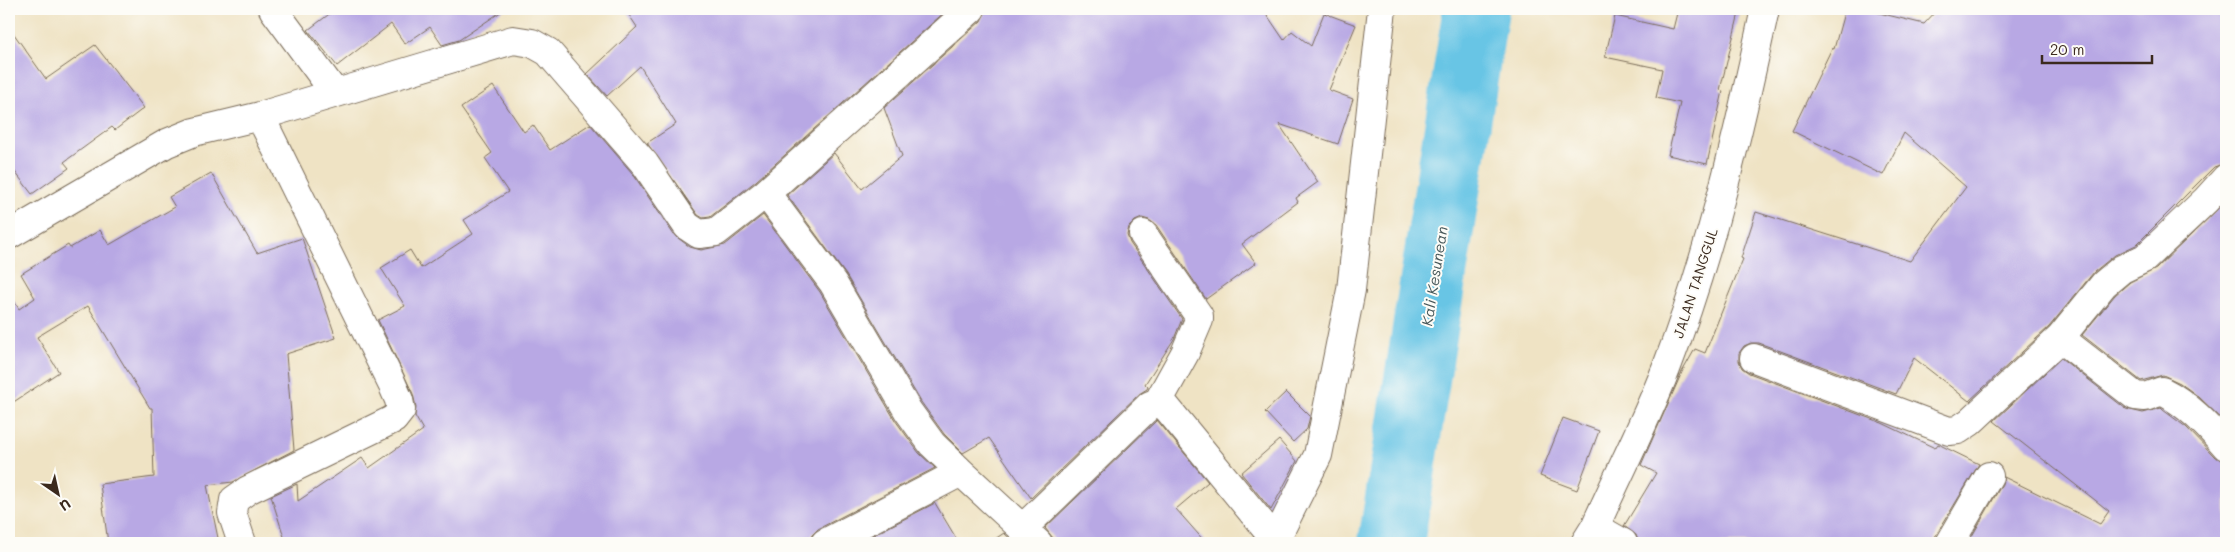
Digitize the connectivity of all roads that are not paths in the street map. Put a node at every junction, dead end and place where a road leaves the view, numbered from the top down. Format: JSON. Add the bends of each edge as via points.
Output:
{"nodes":[{"id":1,"x":273,"y":9,"type":"edge"},
{"id":2,"x":971,"y":9,"type":"edge"},
{"id":3,"x":1382,"y":9,"type":"edge"},
{"id":4,"x":1765,"y":9,"type":"edge"},
{"id":5,"x":335,"y":93,"type":"junction"},
{"id":6,"x":260,"y":116,"type":"junction"},
{"id":7,"x":2226,"y":178,"type":"edge"},
{"id":8,"x":766,"y":193,"type":"junction"},
{"id":9,"x":1143,"y":234,"type":"dead end"},
{"id":10,"x":9,"y":235,"type":"edge"},
{"id":11,"x":2060,"y":338,"type":"junction"},
{"id":12,"x":1754,"y":358,"type":"dead end"},
{"id":13,"x":1158,"y":402,"type":"junction"},
{"id":14,"x":2221,"y":429,"type":"edge"},
{"id":15,"x":961,"y":472,"type":"junction"},
{"id":16,"x":1989,"y":476,"type":"dead end"},
{"id":17,"x":1590,"y":535,"type":"edge"},
{"id":18,"x":1031,"y":536,"type":"edge"},
{"id":19,"x":1275,"y":542,"type":"edge"},
{"id":20,"x":242,"y":543,"type":"edge"},
{"id":21,"x":825,"y":543,"type":"edge"},
{"id":22,"x":1623,"y":543,"type":"edge"},
{"id":23,"x":1950,"y":543,"type":"edge"}],
"edges":[{"from":1,"to":5,"type":"street"},
{"from":2,"to":8,"type":"street"},
{"from":3,"to":19,"type":"street","via":[[1351,290],[1318,455]]},
{"from":4,"to":17,"type":"street","name":"JALAN TANGGUL","via":[[1740,129],[1706,254],[1666,370]]},
{"from":5,"to":6,"type":"street"},
{"from":5,"to":8,"type":"street","via":[[514,40],[532,43],[548,52],[645,164],[687,226],[699,234],[716,232]]},
{"from":6,"to":10,"type":"street","via":[[194,132],[168,142]]},
{"from":6,"to":20,"type":"street","via":[[392,384],[401,410],[394,420],[248,490],[234,500],[232,513]]},
{"from":7,"to":11,"type":"street","via":[[2145,258],[2122,269],[2104,284]]},
{"from":8,"to":15,"type":"street","via":[[833,283],[908,411],[932,444]]},
{"from":9,"to":13,"type":"street","via":[[1199,320]]},
{"from":11,"to":12,"type":"street","via":[[1970,422],[1958,430],[1949,431]]},
{"from":11,"to":14,"type":"street","via":[[2130,393],[2145,397],[2162,391]]},
{"from":13,"to":18,"type":"street","via":[[1150,405]]},
{"from":13,"to":19,"type":"street","via":[[1167,408]]},
{"from":15,"to":18,"type":"street"},
{"from":15,"to":21,"type":"street"},
{"from":16,"to":23,"type":"street"},
{"from":17,"to":22,"type":"street"}]}
